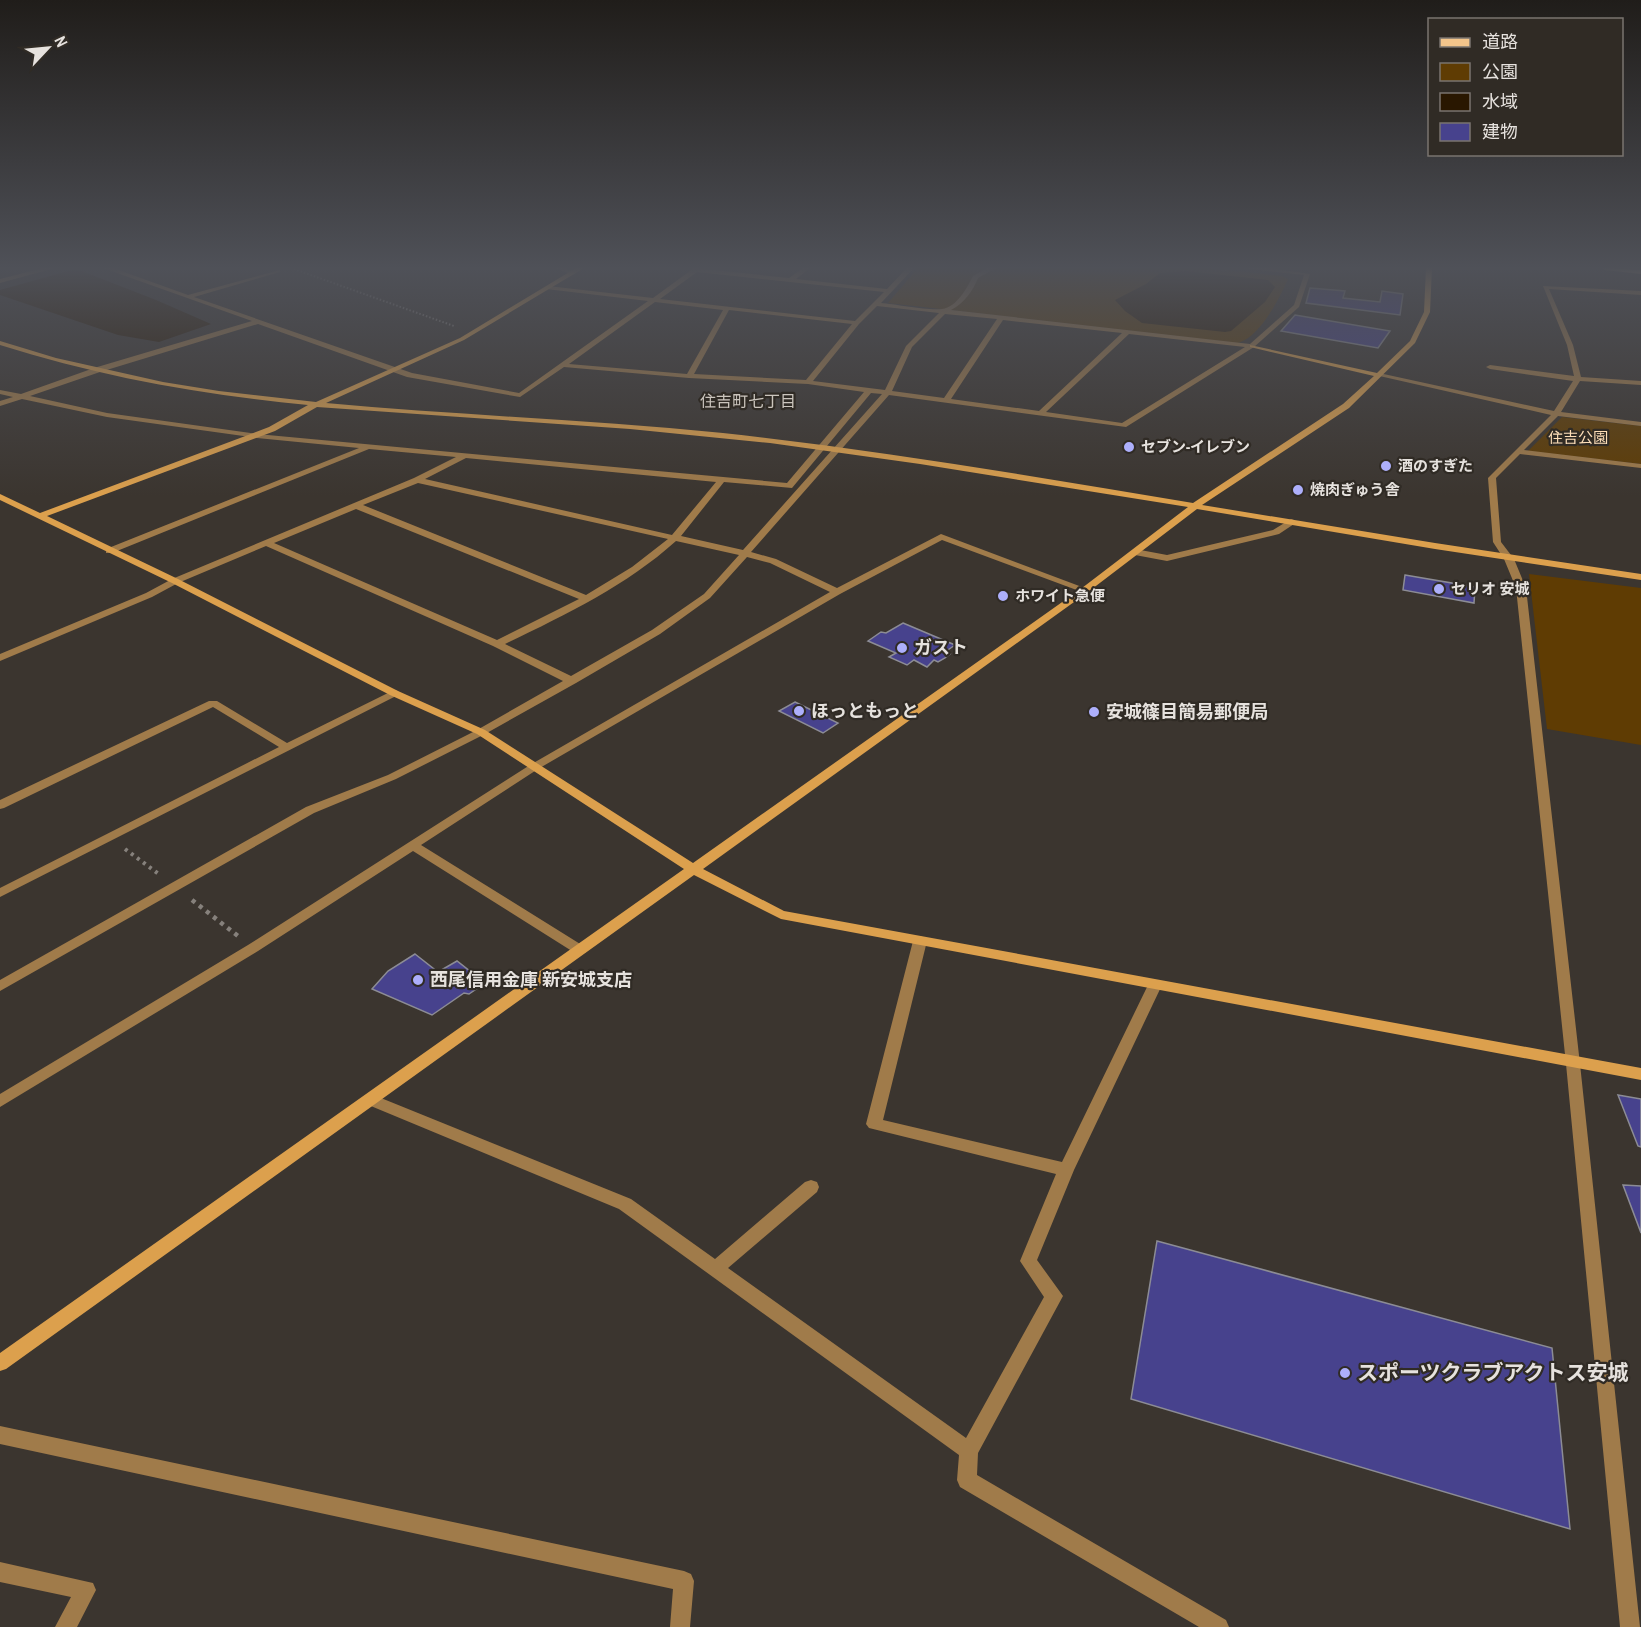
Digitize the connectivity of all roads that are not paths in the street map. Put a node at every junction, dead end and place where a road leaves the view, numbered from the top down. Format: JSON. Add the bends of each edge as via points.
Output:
{"nodes":[{"id":1,"x":3,"y":344,"type":"edge"},
{"id":2,"x":184,"y":344,"type":"edge"},
{"id":3,"x":320,"y":344,"type":"edge"},
{"id":4,"x":449,"y":344,"type":"edge"},
{"id":5,"x":591,"y":344,"type":"edge"},
{"id":6,"x":707,"y":344,"type":"edge"},
{"id":7,"x":840,"y":344,"type":"edge"},
{"id":8,"x":911,"y":344,"type":"edge"},
{"id":9,"x":984,"y":344,"type":"edge"},
{"id":10,"x":1114,"y":344,"type":"edge"},
{"id":11,"x":1233,"y":344,"type":"edge"},
{"id":12,"x":1254,"y":344,"type":"edge"},
{"id":13,"x":1411,"y":344,"type":"edge"},
{"id":14,"x":1570,"y":344,"type":"edge"},
{"id":15,"x":1252,"y":346,"type":"junction"},
{"id":16,"x":561,"y":365,"type":"junction"},
{"id":17,"x":1490,"y":367,"type":"dead end"},
{"id":18,"x":391,"y":369,"type":"junction"},
{"id":19,"x":97,"y":370,"type":"junction"},
{"id":20,"x":1379,"y":375,"type":"junction"},
{"id":21,"x":688,"y":376,"type":"junction"},
{"id":22,"x":1578,"y":379,"type":"junction"},
{"id":23,"x":808,"y":382,"type":"junction"},
{"id":24,"x":1641,"y":383,"type":"edge"},
{"id":25,"x":870,"y":390,"type":"junction"},
{"id":26,"x":0,"y":392,"type":"edge"},
{"id":27,"x":888,"y":392,"type":"junction"},
{"id":28,"x":18,"y":398,"type":"junction"},
{"id":29,"x":947,"y":399,"type":"junction"},
{"id":30,"x":0,"y":404,"type":"edge"},
{"id":31,"x":314,"y":405,"type":"junction"},
{"id":32,"x":1042,"y":412,"type":"junction"},
{"id":33,"x":1556,"y":414,"type":"junction"},
{"id":34,"x":1641,"y":424,"type":"edge"},
{"id":35,"x":257,"y":436,"type":"junction"},
{"id":36,"x":369,"y":447,"type":"junction"},
{"id":37,"x":819,"y":447,"type":"junction"},
{"id":38,"x":839,"y":450,"type":"junction"},
{"id":39,"x":1520,"y":453,"type":"junction"},
{"id":40,"x":464,"y":456,"type":"junction"},
{"id":41,"x":1641,"y":466,"type":"edge"},
{"id":42,"x":417,"y":480,"type":"junction"},
{"id":43,"x":722,"y":480,"type":"junction"},
{"id":44,"x":0,"y":496,"type":"edge"},
{"id":45,"x":1196,"y":505,"type":"junction"},
{"id":46,"x":357,"y":507,"type":"junction"},
{"id":47,"x":39,"y":516,"type":"junction"},
{"id":48,"x":1291,"y":522,"type":"junction"},
{"id":49,"x":674,"y":537,"type":"junction"},
{"id":50,"x":267,"y":543,"type":"junction"},
{"id":51,"x":109,"y":551,"type":"junction"},
{"id":52,"x":1135,"y":552,"type":"junction"},
{"id":53,"x":747,"y":554,"type":"junction"},
{"id":54,"x":1509,"y":559,"type":"junction"},
{"id":55,"x":1641,"y":577,"type":"edge"},
{"id":56,"x":175,"y":581,"type":"junction"},
{"id":57,"x":1085,"y":590,"type":"junction"},
{"id":58,"x":837,"y":592,"type":"junction"},
{"id":59,"x":587,"y":599,"type":"junction"},
{"id":60,"x":497,"y":644,"type":"junction"},
{"id":61,"x":0,"y":658,"type":"edge"},
{"id":62,"x":572,"y":681,"type":"junction"},
{"id":63,"x":394,"y":693,"type":"junction"},
{"id":64,"x":481,"y":732,"type":"junction"},
{"id":65,"x":288,"y":748,"type":"junction"},
{"id":66,"x":534,"y":767,"type":"junction"},
{"id":67,"x":0,"y":805,"type":"edge"},
{"id":68,"x":414,"y":846,"type":"junction"},
{"id":69,"x":693,"y":869,"type":"junction"},
{"id":70,"x":0,"y":893,"type":"edge"},
{"id":71,"x":920,"y":942,"type":"junction"},
{"id":72,"x":580,"y":950,"type":"junction"},
{"id":73,"x":1155,"y":985,"type":"junction"},
{"id":74,"x":0,"y":986,"type":"edge"},
{"id":75,"x":1573,"y":1064,"type":"junction"},
{"id":76,"x":1641,"y":1074,"type":"edge"},
{"id":77,"x":371,"y":1100,"type":"junction"},
{"id":78,"x":0,"y":1101,"type":"edge"},
{"id":79,"x":1066,"y":1170,"type":"junction"},
{"id":80,"x":811,"y":1187,"type":"dead end"},
{"id":81,"x":715,"y":1269,"type":"junction"},
{"id":82,"x":0,"y":1363,"type":"edge"},
{"id":83,"x":1,"y":1436,"type":"edge"},
{"id":84,"x":969,"y":1451,"type":"junction"},
{"id":85,"x":0,"y":1572,"type":"edge"},
{"id":86,"x":65,"y":1627,"type":"edge"},
{"id":87,"x":680,"y":1627,"type":"edge"},
{"id":88,"x":1219,"y":1627,"type":"edge"},
{"id":89,"x":1630,"y":1627,"type":"edge"}],
"edges":[{"from":1,"to":19,"type":"street"},
{"from":2,"to":19,"type":"street"},
{"from":3,"to":18,"type":"street"},
{"from":4,"to":18,"type":"street"},
{"from":5,"to":16,"type":"street"},
{"from":6,"to":21,"type":"street"},
{"from":7,"to":23,"type":"street"},
{"from":8,"to":27,"type":"street"},
{"from":9,"to":29,"type":"street"},
{"from":10,"to":32,"type":"street"},
{"from":11,"to":15,"type":"street"},
{"from":12,"to":15,"type":"street"},
{"from":13,"to":20,"type":"street"},
{"from":14,"to":22,"type":"street"},
{"from":15,"to":20,"type":"street"},
{"from":15,"to":32,"type":"street","via":[[1123,424]]},
{"from":16,"to":18,"type":"street","via":[[520,395]]},
{"from":16,"to":21,"type":"street"},
{"from":17,"to":22,"type":"street"},
{"from":18,"to":31,"type":"street"},
{"from":19,"to":28,"type":"street"},
{"from":19,"to":31,"type":"street","via":[[150,383]]},
{"from":20,"to":33,"type":"street"},
{"from":20,"to":45,"type":"street","via":[[1346,405]]},
{"from":21,"to":23,"type":"street"},
{"from":22,"to":24,"type":"street"},
{"from":22,"to":33,"type":"street"},
{"from":23,"to":25,"type":"street"},
{"from":25,"to":27,"type":"street"},
{"from":25,"to":37,"type":"street"},
{"from":26,"to":28,"type":"street"},
{"from":27,"to":29,"type":"street"},
{"from":27,"to":38,"type":"street"},
{"from":28,"to":30,"type":"street"},
{"from":28,"to":35,"type":"street"},
{"from":29,"to":32,"type":"street"},
{"from":31,"to":35,"type":"street"},
{"from":31,"to":37,"type":"street","via":[[615,426]]},
{"from":33,"to":34,"type":"street"},
{"from":33,"to":39,"type":"street"},
{"from":35,"to":36,"type":"street"},
{"from":35,"to":47,"type":"street"},
{"from":36,"to":40,"type":"street"},
{"from":36,"to":51,"type":"street"},
{"from":37,"to":38,"type":"street"},
{"from":37,"to":43,"type":"street","via":[[789,486]]},
{"from":38,"to":45,"type":"street"},
{"from":38,"to":53,"type":"street"},
{"from":39,"to":41,"type":"street"},
{"from":39,"to":54,"type":"street","via":[[1492,478],[1497,542]]},
{"from":40,"to":42,"type":"street"},
{"from":40,"to":43,"type":"street"},
{"from":42,"to":46,"type":"street"},
{"from":42,"to":49,"type":"street"},
{"from":43,"to":49,"type":"street"},
{"from":44,"to":47,"type":"street"},
{"from":45,"to":48,"type":"street"},
{"from":45,"to":52,"type":"street"},
{"from":46,"to":50,"type":"street"},
{"from":46,"to":59,"type":"street"},
{"from":47,"to":51,"type":"street"},
{"from":48,"to":52,"type":"street","via":[[1276,532],[1167,558]]},
{"from":48,"to":54,"type":"street"},
{"from":49,"to":53,"type":"street"},
{"from":49,"to":59,"type":"street"},
{"from":50,"to":56,"type":"street"},
{"from":50,"to":60,"type":"street"},
{"from":51,"to":56,"type":"street"},
{"from":52,"to":57,"type":"street"},
{"from":53,"to":58,"type":"street","via":[[773,561]]},
{"from":53,"to":62,"type":"street","via":[[707,596],[656,632]]},
{"from":54,"to":55,"type":"street"},
{"from":54,"to":75,"type":"street","via":[[1521,588]]},
{"from":56,"to":61,"type":"street"},
{"from":56,"to":63,"type":"street"},
{"from":57,"to":58,"type":"street","via":[[941,537]]},
{"from":57,"to":69,"type":"street"},
{"from":58,"to":66,"type":"street"},
{"from":59,"to":60,"type":"street"},
{"from":60,"to":62,"type":"street"},
{"from":62,"to":64,"type":"street"},
{"from":63,"to":64,"type":"street"},
{"from":63,"to":65,"type":"street"},
{"from":64,"to":66,"type":"street"},
{"from":64,"to":74,"type":"street","via":[[392,777],[310,810]]},
{"from":65,"to":67,"type":"street","via":[[213,703]]},
{"from":65,"to":70,"type":"street"},
{"from":66,"to":68,"type":"street"},
{"from":66,"to":69,"type":"street"},
{"from":68,"to":72,"type":"street"},
{"from":68,"to":78,"type":"street"},
{"from":69,"to":71,"type":"street","via":[[781,915]]},
{"from":69,"to":72,"type":"street"},
{"from":71,"to":73,"type":"street"},
{"from":71,"to":79,"type":"street","via":[[874,1124]]},
{"from":72,"to":77,"type":"street"},
{"from":73,"to":75,"type":"street"},
{"from":73,"to":79,"type":"street"},
{"from":75,"to":76,"type":"street"},
{"from":75,"to":89,"type":"street"},
{"from":77,"to":81,"type":"street","via":[[625,1204]]},
{"from":77,"to":82,"type":"street"},
{"from":79,"to":84,"type":"street","via":[[1028,1261],[1054,1296]]},
{"from":80,"to":81,"type":"street"},
{"from":81,"to":84,"type":"street"},
{"from":83,"to":87,"type":"street","via":[[684,1581]]},
{"from":84,"to":88,"type":"street","via":[[968,1480]]},
{"from":85,"to":86,"type":"street","via":[[86,1590]]}]}
